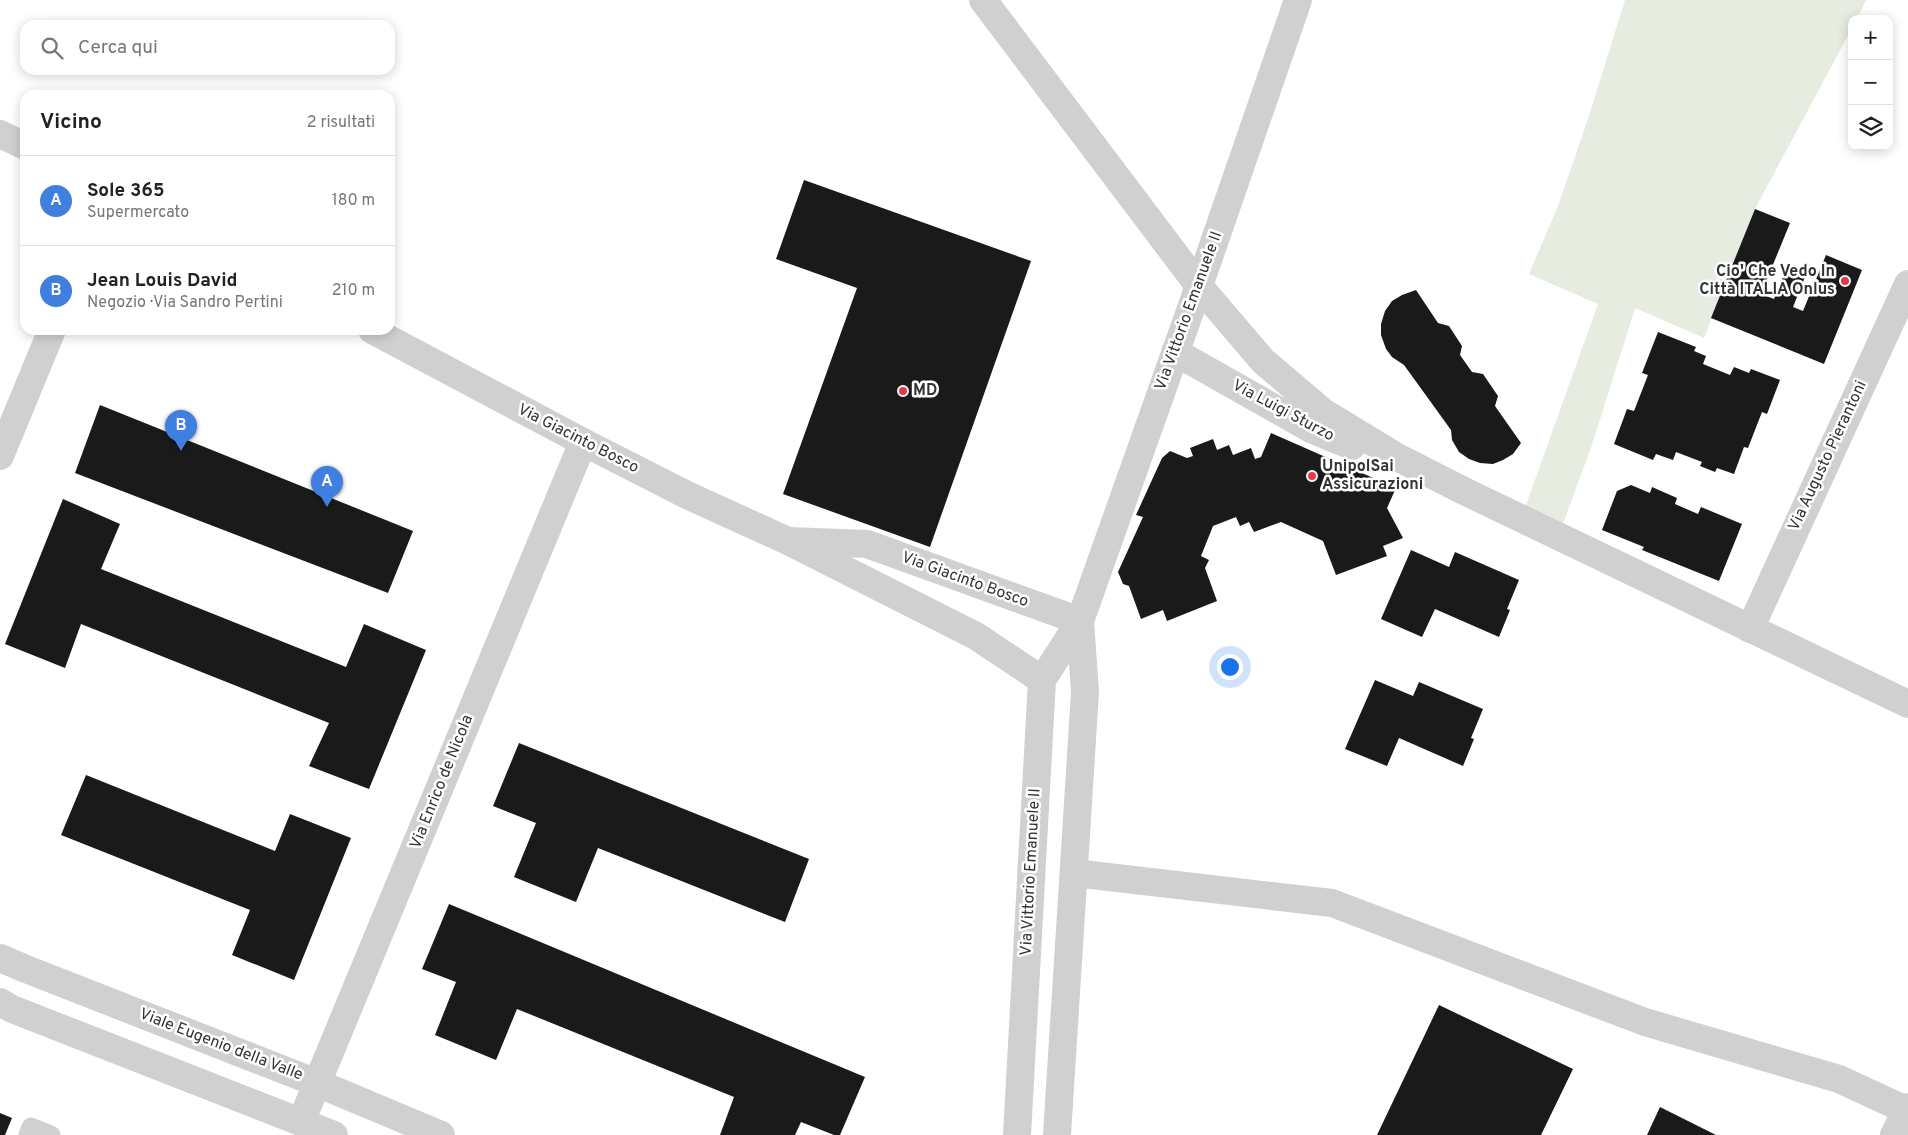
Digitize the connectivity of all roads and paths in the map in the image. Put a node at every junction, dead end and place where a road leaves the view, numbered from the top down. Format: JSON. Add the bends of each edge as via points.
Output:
{"nodes":[{"id":1,"x":983,"y":0,"type":"edge"},
{"id":2,"x":1298,"y":0,"type":"edge"},
{"id":3,"x":0,"y":134,"type":"edge"},
{"id":4,"x":20,"y":144,"type":"edge"},
{"id":5,"x":1908,"y":284,"type":"edge"},
{"id":6,"x":1199,"y":286,"type":"junction"},
{"id":7,"x":50,"y":335,"type":"edge"},
{"id":8,"x":381,"y":335,"type":"edge"},
{"id":9,"x":1175,"y":352,"type":"junction"},
{"id":10,"x":583,"y":442,"type":"junction"},
{"id":11,"x":0,"y":456,"type":"edge"},
{"id":12,"x":1397,"y":457,"type":"junction"},
{"id":13,"x":788,"y":541,"type":"junction"},
{"id":14,"x":1080,"y":621,"type":"junction"},
{"id":15,"x":1750,"y":629,"type":"junction"},
{"id":16,"x":1042,"y":680,"type":"junction"},
{"id":17,"x":1908,"y":704,"type":"edge"},
{"id":18,"x":1074,"y":873,"type":"junction"},
{"id":19,"x":0,"y":958,"type":"edge"},
{"id":20,"x":0,"y":1002,"type":"edge"},
{"id":21,"x":318,"y":1083,"type":"junction"},
{"id":22,"x":1907,"y":1108,"type":"edge"},
{"id":23,"x":301,"y":1122,"type":"junction"},
{"id":24,"x":28,"y":1135,"type":"edge"},
{"id":25,"x":51,"y":1135,"type":"edge"},
{"id":26,"x":334,"y":1135,"type":"edge"},
{"id":27,"x":441,"y":1135,"type":"edge"},
{"id":28,"x":1018,"y":1135,"type":"edge"},
{"id":29,"x":1057,"y":1135,"type":"edge"},
{"id":30,"x":1894,"y":1135,"type":"edge"}],
"edges":[{"from":1,"to":6,"type":"street"},
{"from":2,"to":6,"type":"street","name":"Via Vittorio Emanuele II"},
{"from":3,"to":4,"type":"street"},
{"from":5,"to":15,"type":"street","name":"Via Augusto Pierantoni"},
{"from":6,"to":9,"type":"street","name":"Via Vittorio Emanuele II"},
{"from":6,"to":12,"type":"street","via":[[1263,362],[1323,412]]},
{"from":7,"to":11,"type":"street"},
{"from":8,"to":10,"type":"street","name":"Via Giacinto Bosco"},
{"from":9,"to":12,"type":"street","name":"Via Luigi Sturzo","via":[[1311,429],[1350,445]]},
{"from":9,"to":14,"type":"street","name":"Via Vittorio Emanuele II"},
{"from":10,"to":13,"type":"street","name":"Via Giacinto Bosco"},
{"from":10,"to":21,"type":"street","name":"Via Enrico de Nicola"},
{"from":12,"to":15,"type":"street"},
{"from":13,"to":14,"type":"street","name":"Via Giacinto Bosco","via":[[867,544]]},
{"from":13,"to":16,"type":"street","name":"Via Giacinto Bosco","via":[[976,636]]},
{"from":14,"to":16,"type":"street","name":"Via Vittorio Emanuele II"},
{"from":14,"to":18,"type":"street","name":"Via Vittorio Emanuele II","via":[[1085,692]]},
{"from":15,"to":17,"type":"street"},
{"from":16,"to":28,"type":"street","name":"Via Vittorio Emanuele II"},
{"from":18,"to":22,"type":"street","via":[[1332,903],[1646,1022],[1839,1079]]},
{"from":18,"to":29,"type":"street","name":"Via Vittorio Emanuele II"},
{"from":19,"to":21,"type":"street","name":"Viale Eugenio della Valle"},
{"from":20,"to":23,"type":"street"},
{"from":21,"to":23,"type":"street","name":"Via Enrico de Nicola"},
{"from":21,"to":27,"type":"street","name":"Viale Eugenio della Valle"},
{"from":22,"to":30,"type":"street"},
{"from":23,"to":26,"type":"street"},
{"from":24,"to":25,"type":"lane","via":[[31,1127]]}]}
